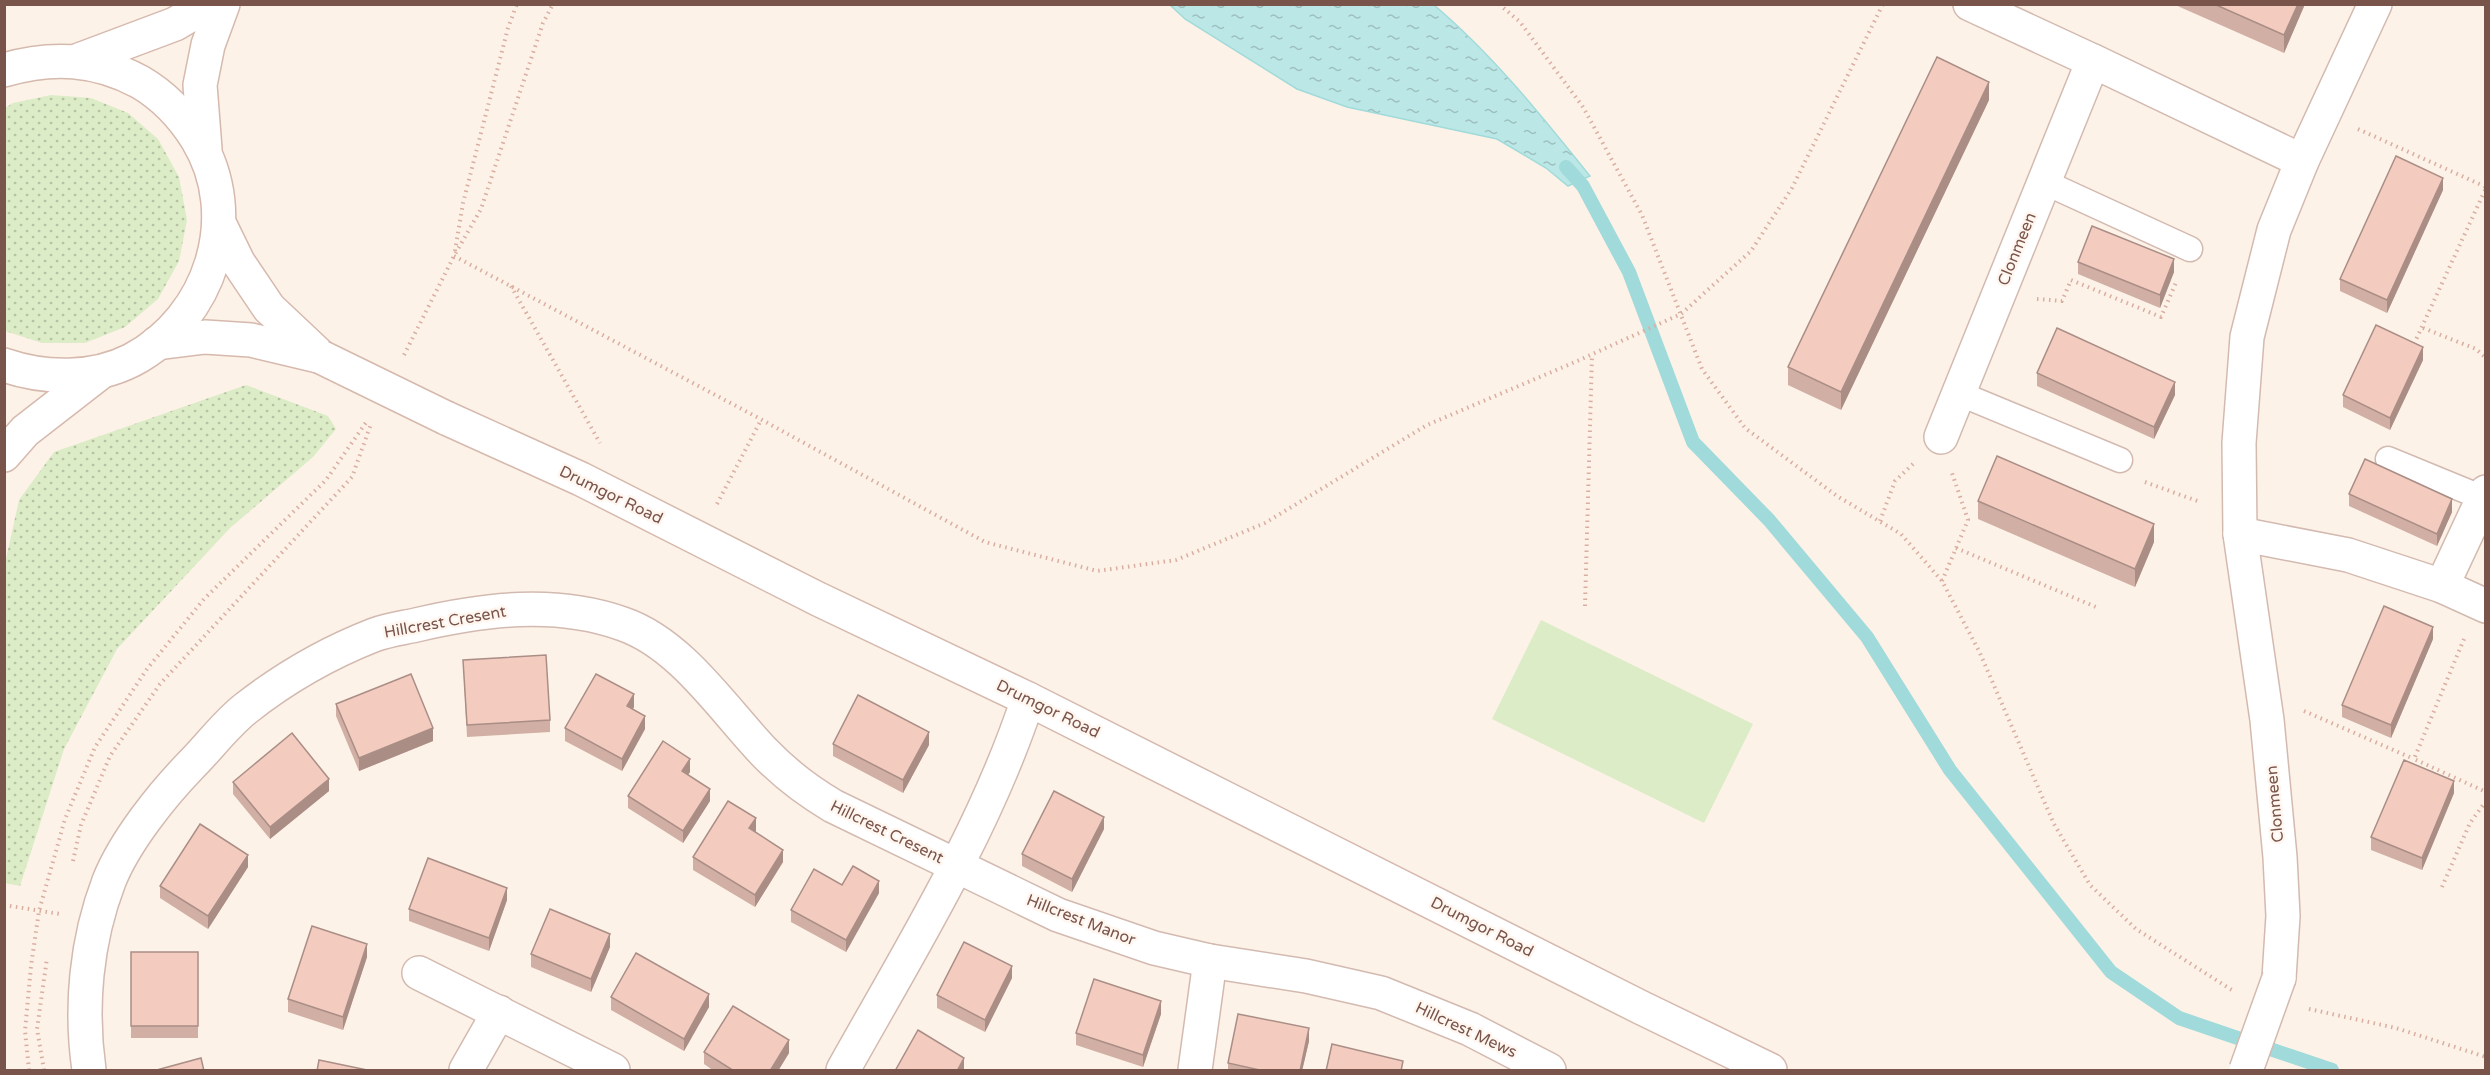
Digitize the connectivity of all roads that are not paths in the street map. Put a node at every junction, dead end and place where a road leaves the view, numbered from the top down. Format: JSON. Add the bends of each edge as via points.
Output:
{"nodes":[{"id":1,"x":209,"y":4,"type":"edge"},
{"id":2,"x":223,"y":4,"type":"edge"},
{"id":3,"x":1970,"y":4,"type":"edge"},
{"id":4,"x":2375,"y":4,"type":"edge"},
{"id":5,"x":79,"y":60,"type":"junction"},
{"id":6,"x":2093,"y":61,"type":"junction"},
{"id":7,"x":4,"y":70,"type":"edge"},
{"id":8,"x":205,"y":153,"type":"junction"},
{"id":9,"x":2302,"y":161,"type":"junction"},
{"id":10,"x":2044,"y":182,"type":"junction"},
{"id":11,"x":219,"y":223,"type":"junction"},
{"id":12,"x":2190,"y":249,"type":"road end"},
{"id":13,"x":157,"y":344,"type":"junction"},
{"id":14,"x":321,"y":357,"type":"junction"},
{"id":15,"x":4,"y":365,"type":"edge"},
{"id":16,"x":102,"y":371,"type":"junction"},
{"id":17,"x":1958,"y":393,"type":"junction"},
{"id":18,"x":1941,"y":436,"type":"road end"},
{"id":19,"x":4,"y":455,"type":"edge"},
{"id":20,"x":2388,"y":459,"type":"dead end"},
{"id":21,"x":2120,"y":460,"type":"road end"},
{"id":22,"x":2484,"y":495,"type":"edge"},
{"id":23,"x":2240,"y":525,"type":"junction"},
{"id":24,"x":2442,"y":586,"type":"junction"},
{"id":25,"x":2482,"y":604,"type":"edge"},
{"id":26,"x":1028,"y":699,"type":"junction"},
{"id":27,"x":956,"y":866,"type":"junction"},
{"id":28,"x":1210,"y":961,"type":"junction"},
{"id":29,"x":419,"y":973,"type":"dead end"},
{"id":30,"x":1381,"y":993,"type":"joint"},
{"id":31,"x":499,"y":1012,"type":"junction"},
{"id":32,"x":89,"y":1071,"type":"edge"},
{"id":33,"x":466,"y":1071,"type":"edge"},
{"id":34,"x":613,"y":1071,"type":"edge"},
{"id":35,"x":843,"y":1071,"type":"edge"},
{"id":36,"x":1195,"y":1071,"type":"edge"},
{"id":37,"x":1549,"y":1071,"type":"edge"},
{"id":38,"x":1770,"y":1071,"type":"edge"},
{"id":39,"x":2246,"y":1071,"type":"edge"}],
"edges":[{"from":1,"to":5,"type":"street","via":[[175,24]]},
{"from":2,"to":8,"type":"street","via":[[208,45],[200,85]]},
{"from":3,"to":6,"type":"street"},
{"from":4,"to":9,"type":"street","name":"Clonmeen"},
{"from":5,"to":7,"type":"street","via":[[42,61]]},
{"from":5,"to":8,"type":"street","via":[[119,70],[154,90],[184,118]]},
{"from":6,"to":9,"type":"street"},
{"from":6,"to":10,"type":"street","name":"Clonmeen"},
{"from":8,"to":11,"type":"street","via":[[216,187]]},
{"from":9,"to":23,"type":"street","name":"Clonmeen","via":[[2274,230],[2247,338],[2239,442]]},
{"from":10,"to":12,"type":"lane"},
{"from":10,"to":17,"type":"street","name":"Clonmeen"},
{"from":11,"to":13,"type":"street","via":[[208,278],[178,325]]},
{"from":11,"to":14,"type":"street","name":"Drumgor Road","via":[[238,262],[269,308]]},
{"from":13,"to":14,"type":"street","name":"Drumgor Road","via":[[205,337],[251,340]]},
{"from":13,"to":16,"type":"street","via":[[132,360]]},
{"from":14,"to":26,"type":"street","name":"Drumgor Road","bridge":true,"via":[[581,479],[818,599]]},
{"from":15,"to":16,"type":"street","via":[[26,373],[65,376]]},
{"from":16,"to":19,"type":"street","via":[[25,431]]},
{"from":17,"to":18,"type":"street","name":"Clonmeen"},
{"from":17,"to":21,"type":"lane"},
{"from":20,"to":22,"type":"lane"},
{"from":22,"to":24,"type":"street"},
{"from":23,"to":24,"type":"street"},
{"from":23,"to":39,"type":"street","name":"Clonmeen","bridge":true,"via":[[2267,720],[2283,916],[2278,978]]},
{"from":24,"to":25,"type":"street"},
{"from":26,"to":27,"type":"street","via":[[1011,753]]},
{"from":26,"to":38,"type":"street","name":"Drumgor Road"},
{"from":27,"to":28,"type":"street","name":"Hillcrest Manor","via":[[1058,915],[1154,948]]},
{"from":27,"to":32,"type":"street","name":"Hillcrest Cresent","via":[[798,785],[694,672],[662,645],[626,625],[584,612],[541,609],[488,611],[376,634],[317,662],[244,710],[163,794],[136,834],[110,879],[94,930],[86,981],[84,1035]]},
{"from":27,"to":35,"type":"street"},
{"from":28,"to":30,"type":"street","name":"Hillcrest Manor"},
{"from":28,"to":36,"type":"street"},
{"from":29,"to":31,"type":"street"},
{"from":30,"to":37,"type":"street","name":"Hillcrest Mews","via":[[1470,1029]]},
{"from":31,"to":33,"type":"street"},
{"from":31,"to":34,"type":"street"}]}
